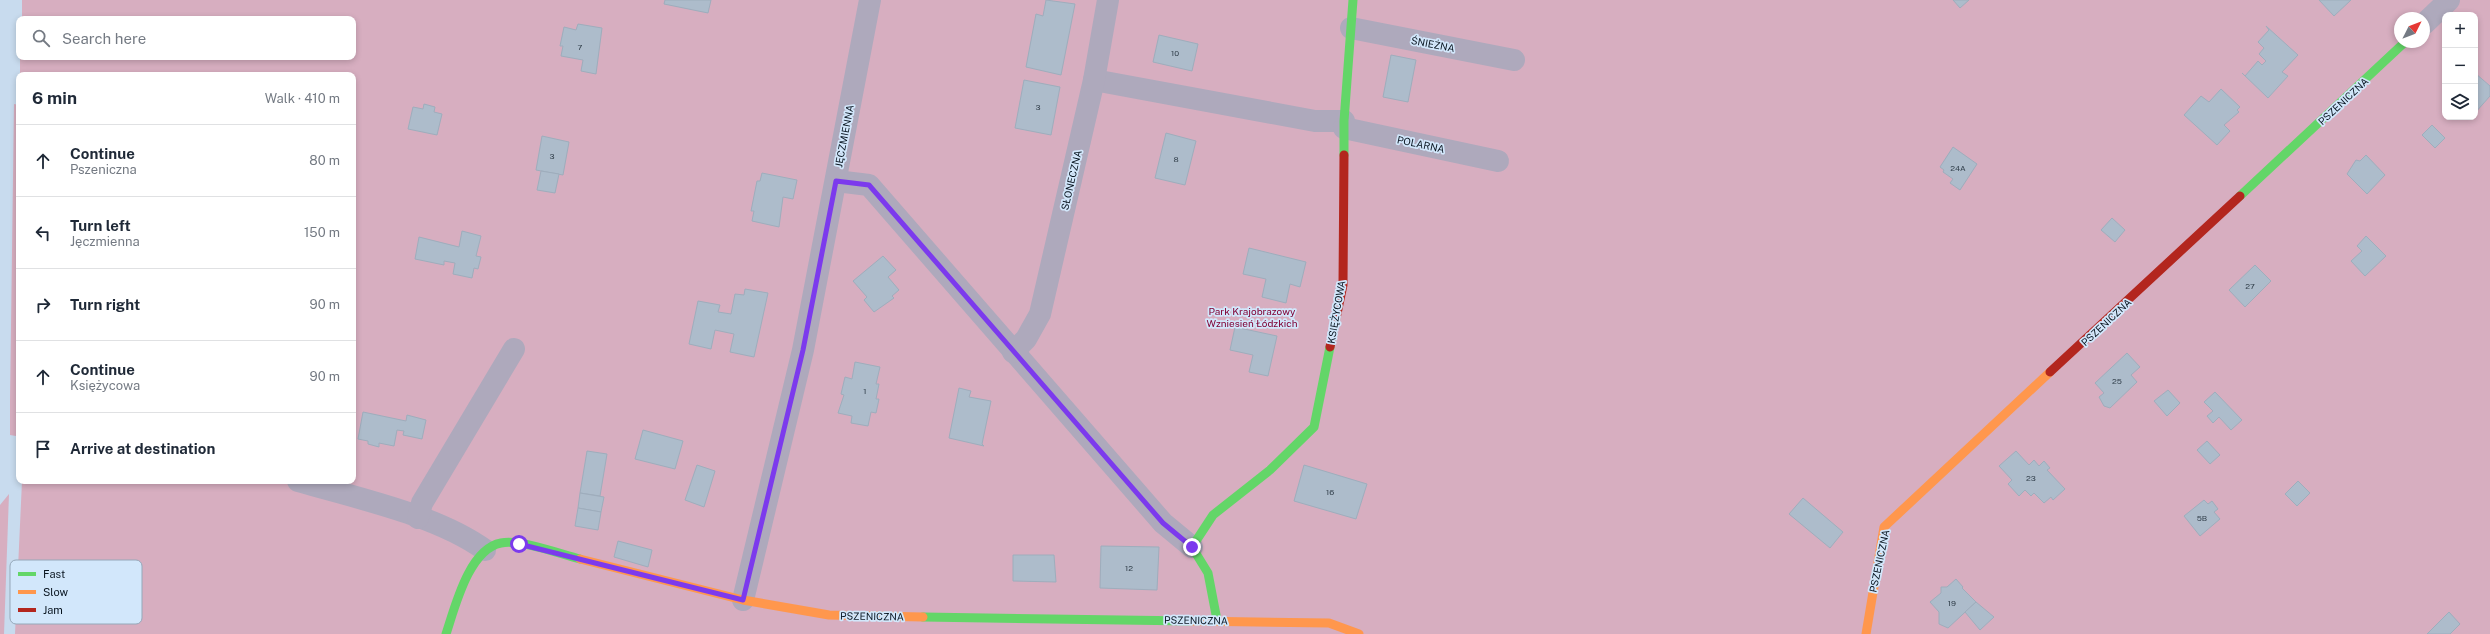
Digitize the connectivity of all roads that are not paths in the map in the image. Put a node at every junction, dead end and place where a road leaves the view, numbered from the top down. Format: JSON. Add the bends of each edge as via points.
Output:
{"nodes":[{"id":1,"x":870,"y":0,"type":"edge"},
{"id":2,"x":1108,"y":0,"type":"edge"},
{"id":3,"x":1353,"y":0,"type":"edge"},
{"id":4,"x":2449,"y":0,"type":"edge"},
{"id":5,"x":2430,"y":18,"type":"edge"},
{"id":6,"x":1351,"y":28,"type":"junction"},
{"id":7,"x":2400,"y":48,"type":"edge"},
{"id":8,"x":1514,"y":60,"type":"dead end"},
{"id":9,"x":1094,"y":80,"type":"junction"},
{"id":10,"x":1344,"y":124,"type":"junction"},
{"id":11,"x":1498,"y":161,"type":"dead end"},
{"id":12,"x":836,"y":181,"type":"junction"},
{"id":13,"x":514,"y":349,"type":"dead end"},
{"id":14,"x":1013,"y":352,"type":"junction"},
{"id":15,"x":308,"y":484,"type":"edge"},
{"id":16,"x":418,"y":518,"type":"junction"},
{"id":17,"x":1192,"y":547,"type":"junction"},
{"id":18,"x":485,"y":550,"type":"junction"},
{"id":19,"x":743,"y":600,"type":"junction"},
{"id":20,"x":1217,"y":620,"type":"junction"},
{"id":21,"x":446,"y":634,"type":"edge"},
{"id":22,"x":1359,"y":634,"type":"edge"},
{"id":23,"x":1866,"y":634,"type":"edge"}],
"edges":[{"from":1,"to":12,"type":"street","name":"JĘCZMIENNA"},
{"from":2,"to":9,"type":"street","name":"SŁONECZNA"},
{"from":3,"to":6,"type":"street","name":"KSIĘŻYCOWA"},
{"from":4,"to":5,"type":"street"},
{"from":6,"to":8,"type":"street","name":"ŚNIEŻNA"},
{"from":6,"to":10,"type":"street","name":"KSIĘŻYCOWA"},
{"from":7,"to":23,"type":"street","name":"PSZENICZNA","via":[[1884,527]]},
{"from":9,"to":10,"type":"street","name":"POLARNA","via":[[1315,121]]},
{"from":9,"to":14,"type":"street","name":"SŁONECZNA","via":[[1040,314],[1026,339]]},
{"from":10,"to":11,"type":"street","name":"POLARNA"},
{"from":10,"to":17,"type":"street","name":"KSIĘŻYCOWA","via":[[1343,285],[1314,427],[1270,470],[1213,515]]},
{"from":12,"to":14,"type":"street","via":[[869,185]]},
{"from":12,"to":19,"type":"street","name":"JĘCZMIENNA","via":[[803,350]]},
{"from":13,"to":16,"type":"street","via":[[422,503]]},
{"from":14,"to":17,"type":"street","via":[[1163,523]]},
{"from":15,"to":16,"type":"street"},
{"from":16,"to":18,"type":"street","via":[[465,535]]},
{"from":17,"to":20,"type":"street","via":[[1208,573]]},
{"from":18,"to":19,"type":"street","name":"PSZENICZNA","via":[[500,542],[519,544]]},
{"from":18,"to":21,"type":"street","name":"PSZENICZNA","via":[[472,565]]},
{"from":19,"to":20,"type":"street","name":"PSZENICZNA","via":[[829,615]]},
{"from":20,"to":22,"type":"street","name":"PSZENICZNA","via":[[1329,623]]}]}
